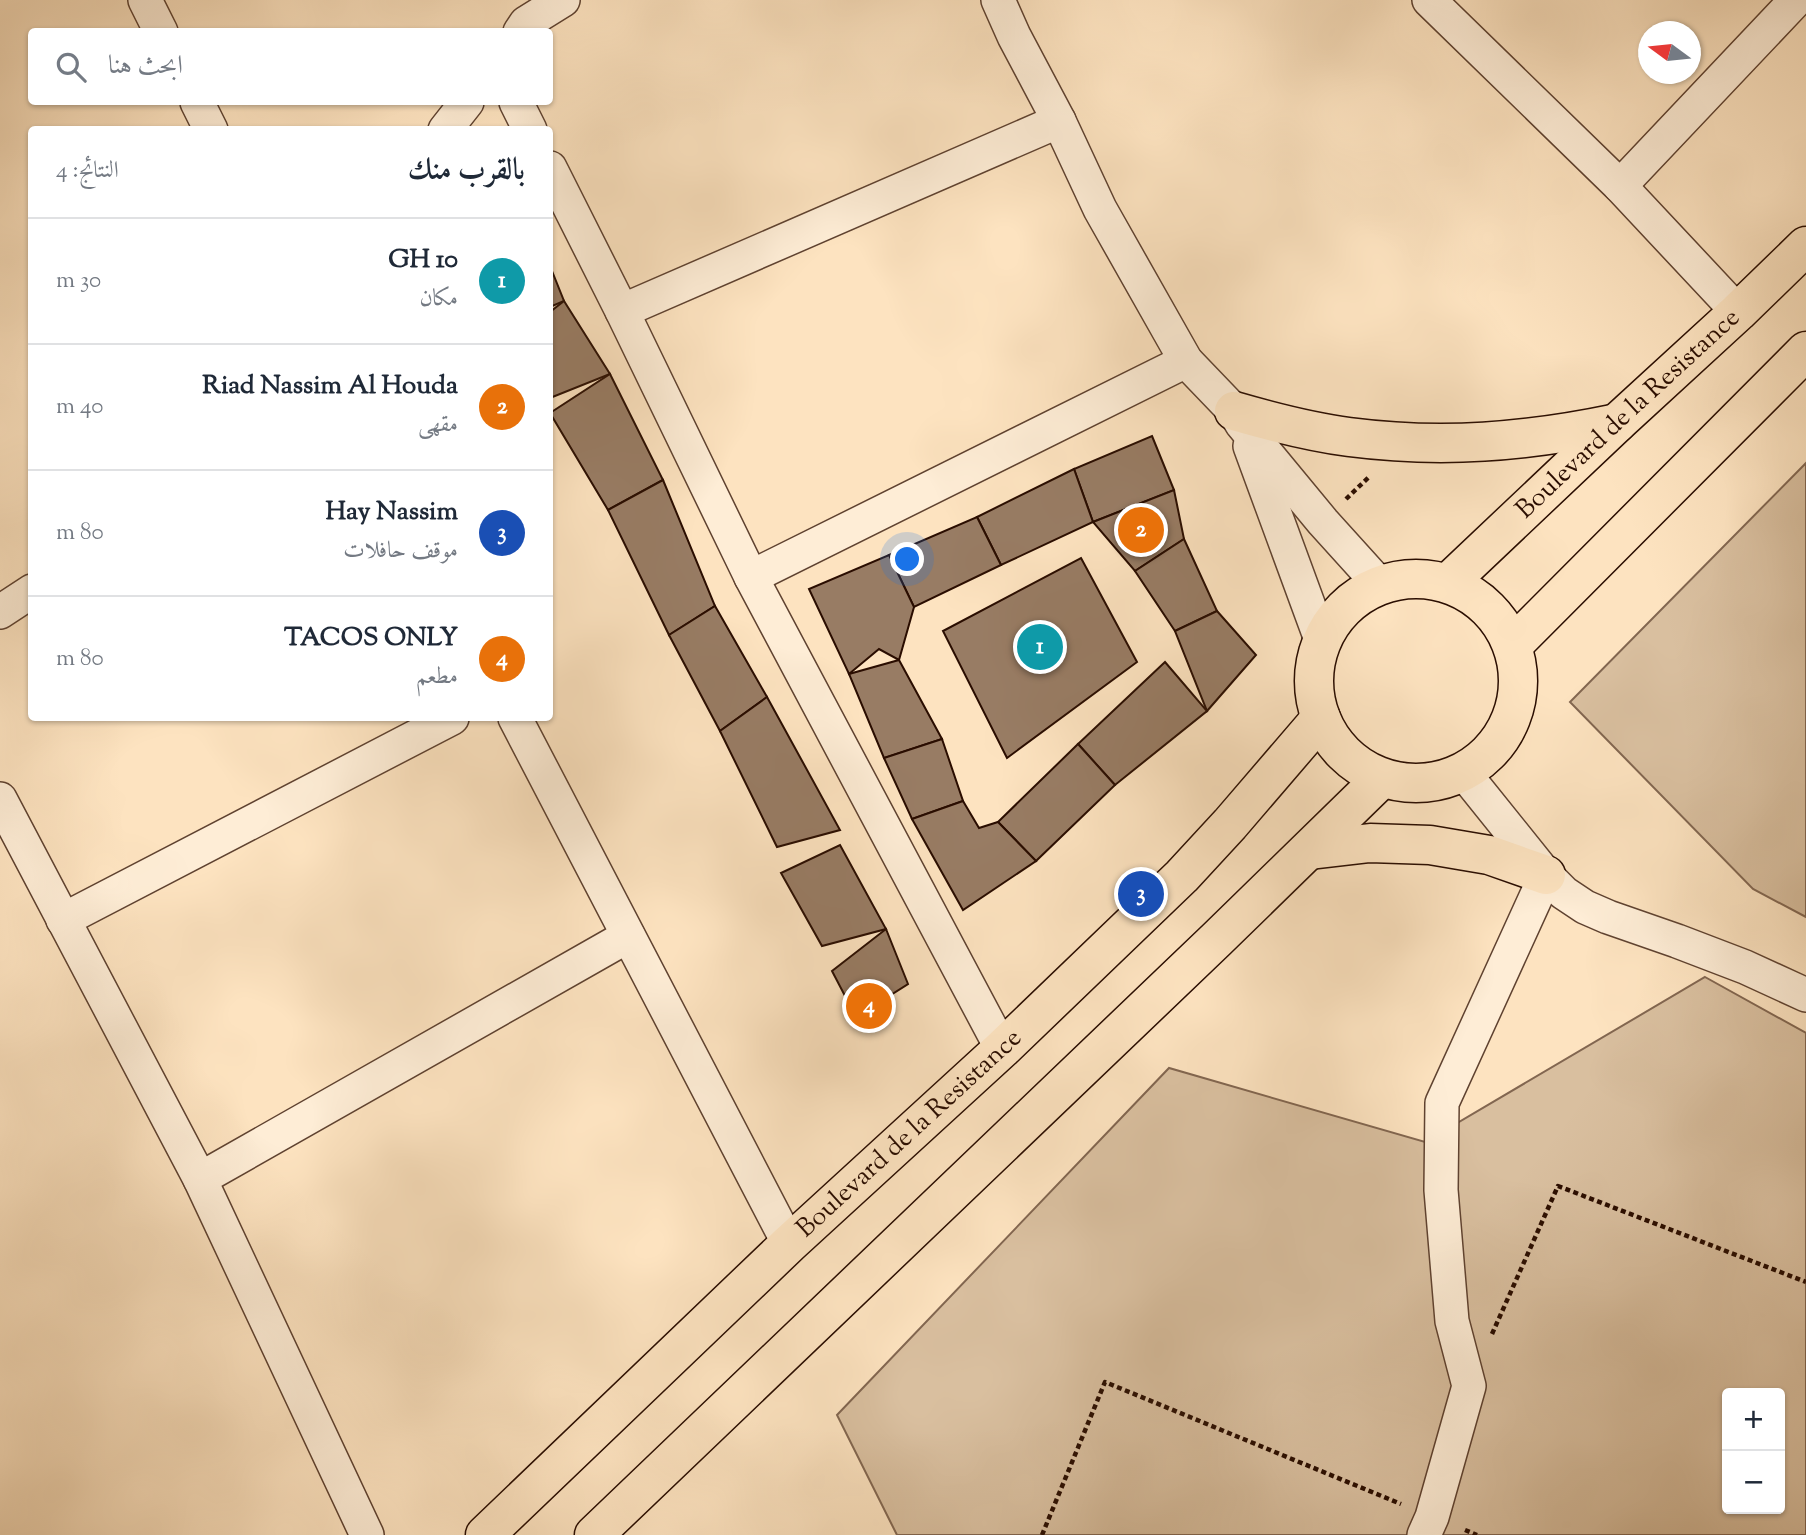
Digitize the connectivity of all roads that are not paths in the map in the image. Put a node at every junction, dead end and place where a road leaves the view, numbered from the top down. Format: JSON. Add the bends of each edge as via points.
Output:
{"nodes":[{"id":1,"x":145,"y":0,"type":"edge"},
{"id":2,"x":563,"y":0,"type":"edge"},
{"id":3,"x":998,"y":0,"type":"edge"},
{"id":4,"x":1429,"y":0,"type":"edge"},
{"id":5,"x":1796,"y":0,"type":"edge"},
{"id":6,"x":520,"y":18,"type":"edge"},
{"id":7,"x":159,"y":28,"type":"edge"},
{"id":8,"x":198,"y":105,"type":"edge"},
{"id":9,"x":465,"y":105,"type":"edge"},
{"id":10,"x":518,"y":105,"type":"edge"},
{"id":11,"x":1059,"y":121,"type":"junction"},
{"id":12,"x":209,"y":126,"type":"edge"},
{"id":13,"x":448,"y":126,"type":"edge"},
{"id":14,"x":528,"y":126,"type":"edge"},
{"id":15,"x":553,"y":174,"type":"edge"},
{"id":16,"x":1620,"y":186,"type":"junction"},
{"id":17,"x":1806,"y":246,"type":"edge"},
{"id":18,"x":622,"y":311,"type":"junction"},
{"id":19,"x":1738,"y":312,"type":"junction"},
{"id":20,"x":1806,"y":351,"type":"edge"},
{"id":21,"x":1186,"y":361,"type":"junction"},
{"id":22,"x":1238,"y":418,"type":"junction"},
{"id":23,"x":1617,"y":423,"type":"junction"},
{"id":24,"x":751,"y":577,"type":"junction"},
{"id":25,"x":1448,"y":583,"type":"junction"},
{"id":26,"x":1380,"y":585,"type":"junction"},
{"id":27,"x":28,"y":594,"type":"edge"},
{"id":28,"x":0,"y":612,"type":"edge"},
{"id":29,"x":1322,"y":642,"type":"junction"},
{"id":30,"x":1513,"y":645,"type":"junction"},
{"id":31,"x":1321,"y":718,"type":"junction"},
{"id":32,"x":446,"y":721,"type":"edge"},
{"id":33,"x":517,"y":721,"type":"edge"},
{"id":34,"x":1464,"y":772,"type":"junction"},
{"id":35,"x":1382,"y":778,"type":"junction"},
{"id":36,"x":0,"y":800,"type":"edge"},
{"id":37,"x":1310,"y":850,"type":"junction"},
{"id":38,"x":1546,"y":875,"type":"junction"},
{"id":39,"x":63,"y":920,"type":"junction"},
{"id":40,"x":628,"y":936,"type":"junction"},
{"id":41,"x":1806,"y":995,"type":"edge"},
{"id":42,"x":1002,"y":1049,"type":"junction"},
{"id":43,"x":200,"y":1179,"type":"junction"},
{"id":44,"x":789,"y":1244,"type":"junction"},
{"id":45,"x":1428,"y":1526,"type":"edge"},
{"id":46,"x":367,"y":1535,"type":"edge"},
{"id":47,"x":485,"y":1535,"type":"edge"},
{"id":48,"x":594,"y":1535,"type":"edge"}],
"edges":[{"from":1,"to":7,"type":"street"},
{"from":2,"to":6,"type":"street"},
{"from":3,"to":11,"type":"street"},
{"from":4,"to":16,"type":"street"},
{"from":5,"to":16,"type":"street"},
{"from":8,"to":12,"type":"street"},
{"from":9,"to":13,"type":"street"},
{"from":10,"to":14,"type":"street"},
{"from":11,"to":18,"type":"street"},
{"from":11,"to":21,"type":"street","via":[[1100,209]]},
{"from":15,"to":18,"type":"street"},
{"from":16,"to":19,"type":"street"},
{"from":17,"to":19,"type":"main road","name":"Boulevard de la Resistance"},
{"from":18,"to":24,"type":"street"},
{"from":19,"to":23,"type":"main road","name":"Boulevard de la Resistance"},
{"from":20,"to":30,"type":"main road"},
{"from":21,"to":22,"type":"street"},
{"from":21,"to":24,"type":"street"},
{"from":22,"to":23,"type":"main road","via":[[1405,443],[1512,440]]},
{"from":22,"to":26,"type":"street"},
{"from":22,"to":29,"type":"street"},
{"from":23,"to":25,"type":"main road","name":"Boulevard de la Resistance"},
{"from":24,"to":42,"type":"street"},
{"from":25,"to":26,"type":"main road","via":[[1414,578]]},
{"from":25,"to":30,"type":"main road","via":[[1476,597],[1491,611]]},
{"from":26,"to":29,"type":"main road","via":[[1356,598],[1336,618]]},
{"from":27,"to":28,"type":"street"},
{"from":29,"to":31,"type":"main road","via":[[1315,667]]},
{"from":30,"to":34,"type":"main road","via":[[1519,674],[1516,704],[1506,732],[1488,755]]},
{"from":31,"to":35,"type":"main road","via":[[1349,758]]},
{"from":31,"to":42,"type":"main road","name":"Boulevard de la Resistance","via":[[1182,876]]},
{"from":32,"to":39,"type":"street"},
{"from":33,"to":40,"type":"street"},
{"from":34,"to":35,"type":"main road","via":[[1437,782],[1409,784]]},
{"from":34,"to":38,"type":"street"},
{"from":35,"to":37,"type":"main road"},
{"from":36,"to":39,"type":"street"},
{"from":37,"to":38,"type":"main road","via":[[1370,843],[1430,845],[1489,855]]},
{"from":37,"to":48,"type":"main road"},
{"from":38,"to":41,"type":"street","via":[[1585,907]]},
{"from":38,"to":45,"type":"street","via":[[1442,1102],[1441,1190],[1452,1321],[1469,1387]]},
{"from":39,"to":43,"type":"street"},
{"from":40,"to":43,"type":"street"},
{"from":40,"to":44,"type":"street"},
{"from":42,"to":44,"type":"main road","name":"Boulevard de la Resistance"},
{"from":43,"to":46,"type":"street"},
{"from":44,"to":47,"type":"main road","name":"Boulevard de la Resistance"}]}
